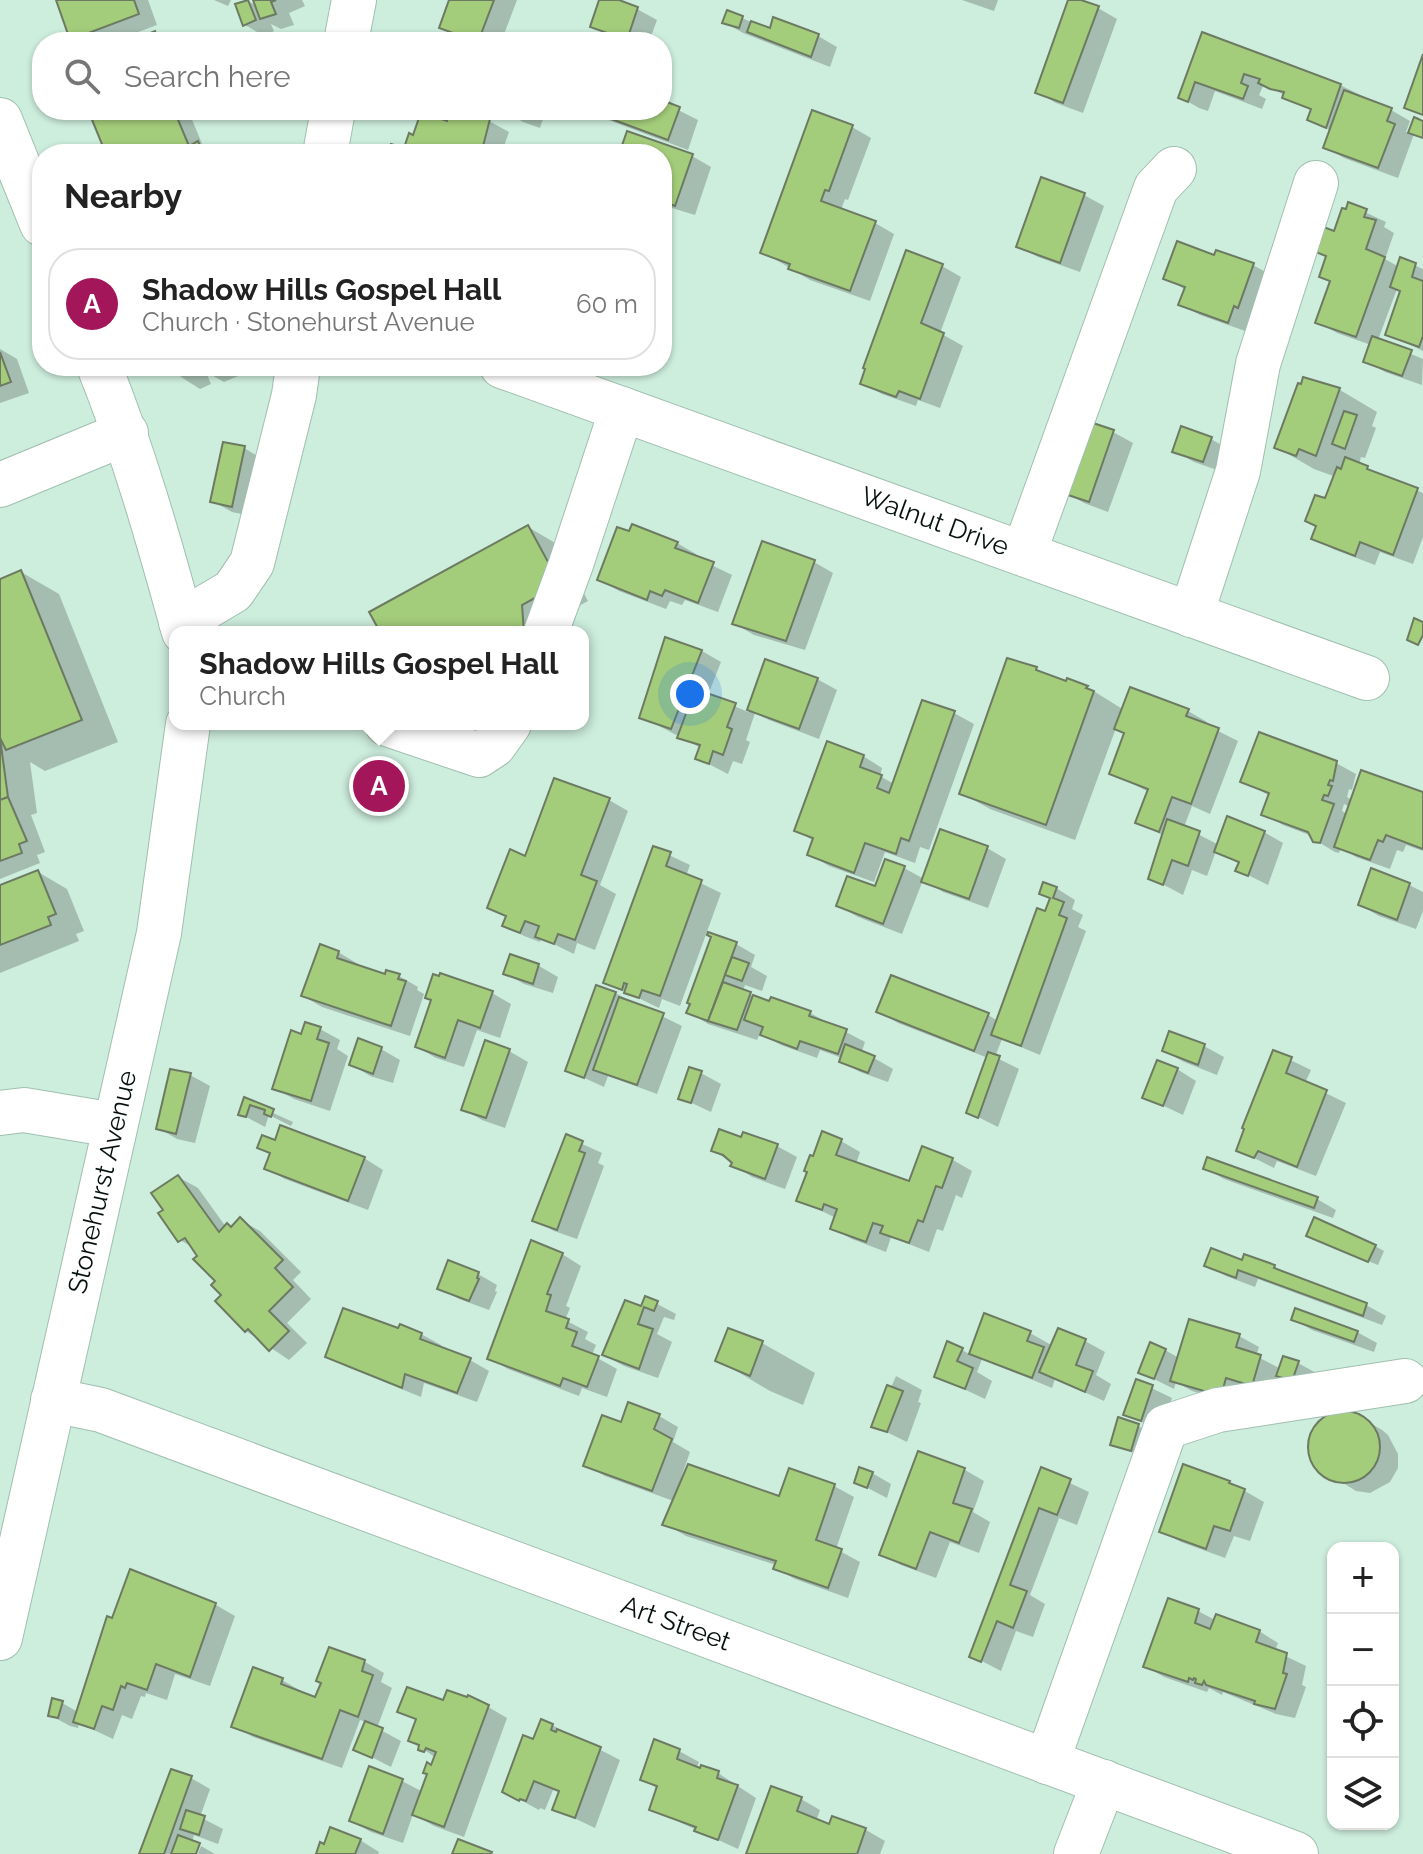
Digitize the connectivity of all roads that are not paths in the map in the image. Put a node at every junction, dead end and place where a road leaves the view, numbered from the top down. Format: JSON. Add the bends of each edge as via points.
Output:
{"nodes":[{"id":1,"x":354,"y":0,"type":"edge"},
{"id":2,"x":348,"y":32,"type":"edge"},
{"id":3,"x":0,"y":120,"type":"edge"},
{"id":4,"x":331,"y":120,"type":"edge"},
{"id":5,"x":327,"y":144,"type":"edge"},
{"id":6,"x":1174,"y":169,"type":"dead end"},
{"id":7,"x":1316,"y":183,"type":"dead end"},
{"id":8,"x":32,"y":199,"type":"edge"},
{"id":9,"x":103,"y":376,"type":"edge"},
{"id":10,"x":297,"y":376,"type":"edge"},
{"id":11,"x":530,"y":376,"type":"edge"},
{"id":12,"x":622,"y":409,"type":"junction"},
{"id":13,"x":126,"y":433,"type":"junction"},
{"id":14,"x":0,"y":485,"type":"edge"},
{"id":15,"x":1024,"y":553,"type":"junction"},
{"id":16,"x":1191,"y":615,"type":"junction"},
{"id":17,"x":182,"y":626,"type":"edge"},
{"id":18,"x":183,"y":626,"type":"edge"},
{"id":19,"x":548,"y":626,"type":"edge"},
{"id":20,"x":1367,"y":678,"type":"dead end"},
{"id":21,"x":187,"y":730,"type":"edge"},
{"id":22,"x":405,"y":730,"type":"edge"},
{"id":23,"x":505,"y":730,"type":"edge"},
{"id":24,"x":0,"y":1113,"type":"edge"},
{"id":25,"x":114,"y":1125,"type":"junction"},
{"id":26,"x":1405,"y":1381,"type":"dead end"},
{"id":27,"x":53,"y":1400,"type":"junction"},
{"id":28,"x":0,"y":1638,"type":"edge"},
{"id":29,"x":1047,"y":1762,"type":"junction"},
{"id":30,"x":1104,"y":1782,"type":"junction"},
{"id":31,"x":1076,"y":1854,"type":"edge"},
{"id":32,"x":1296,"y":1854,"type":"edge"}],
"edges":[{"from":1,"to":2,"type":"street"},
{"from":3,"to":8,"type":"street"},
{"from":4,"to":5,"type":"street"},
{"from":6,"to":15,"type":"street","via":[[1156,188]]},
{"from":7,"to":16,"type":"street","via":[[1258,364],[1238,471]]},
{"from":9,"to":13,"type":"street"},
{"from":10,"to":18,"type":"street","via":[[252,563],[233,591]]},
{"from":11,"to":12,"type":"street","name":"Walnut Drive"},
{"from":12,"to":15,"type":"street","name":"Walnut Drive"},
{"from":12,"to":19,"type":"street"},
{"from":13,"to":14,"type":"street"},
{"from":13,"to":17,"type":"street"},
{"from":15,"to":16,"type":"street","name":"Walnut Drive"},
{"from":16,"to":20,"type":"street","name":"Walnut Drive"},
{"from":21,"to":25,"type":"street","name":"Stonehurst Avenue","via":[[159,933]]},
{"from":22,"to":23,"type":"street","via":[[479,755]]},
{"from":24,"to":25,"type":"street","via":[[24,1110]]},
{"from":25,"to":27,"type":"street","name":"Stonehurst Avenue"},
{"from":26,"to":29,"type":"street","via":[[1218,1410],[1166,1427]]},
{"from":27,"to":28,"type":"street","name":"Stonehurst Avenue"},
{"from":27,"to":29,"type":"street","name":"Art Street","via":[[101,1410]]},
{"from":29,"to":30,"type":"street","name":"Art Street"},
{"from":30,"to":31,"type":"street"},
{"from":30,"to":32,"type":"street","name":"Art Street"}]}
